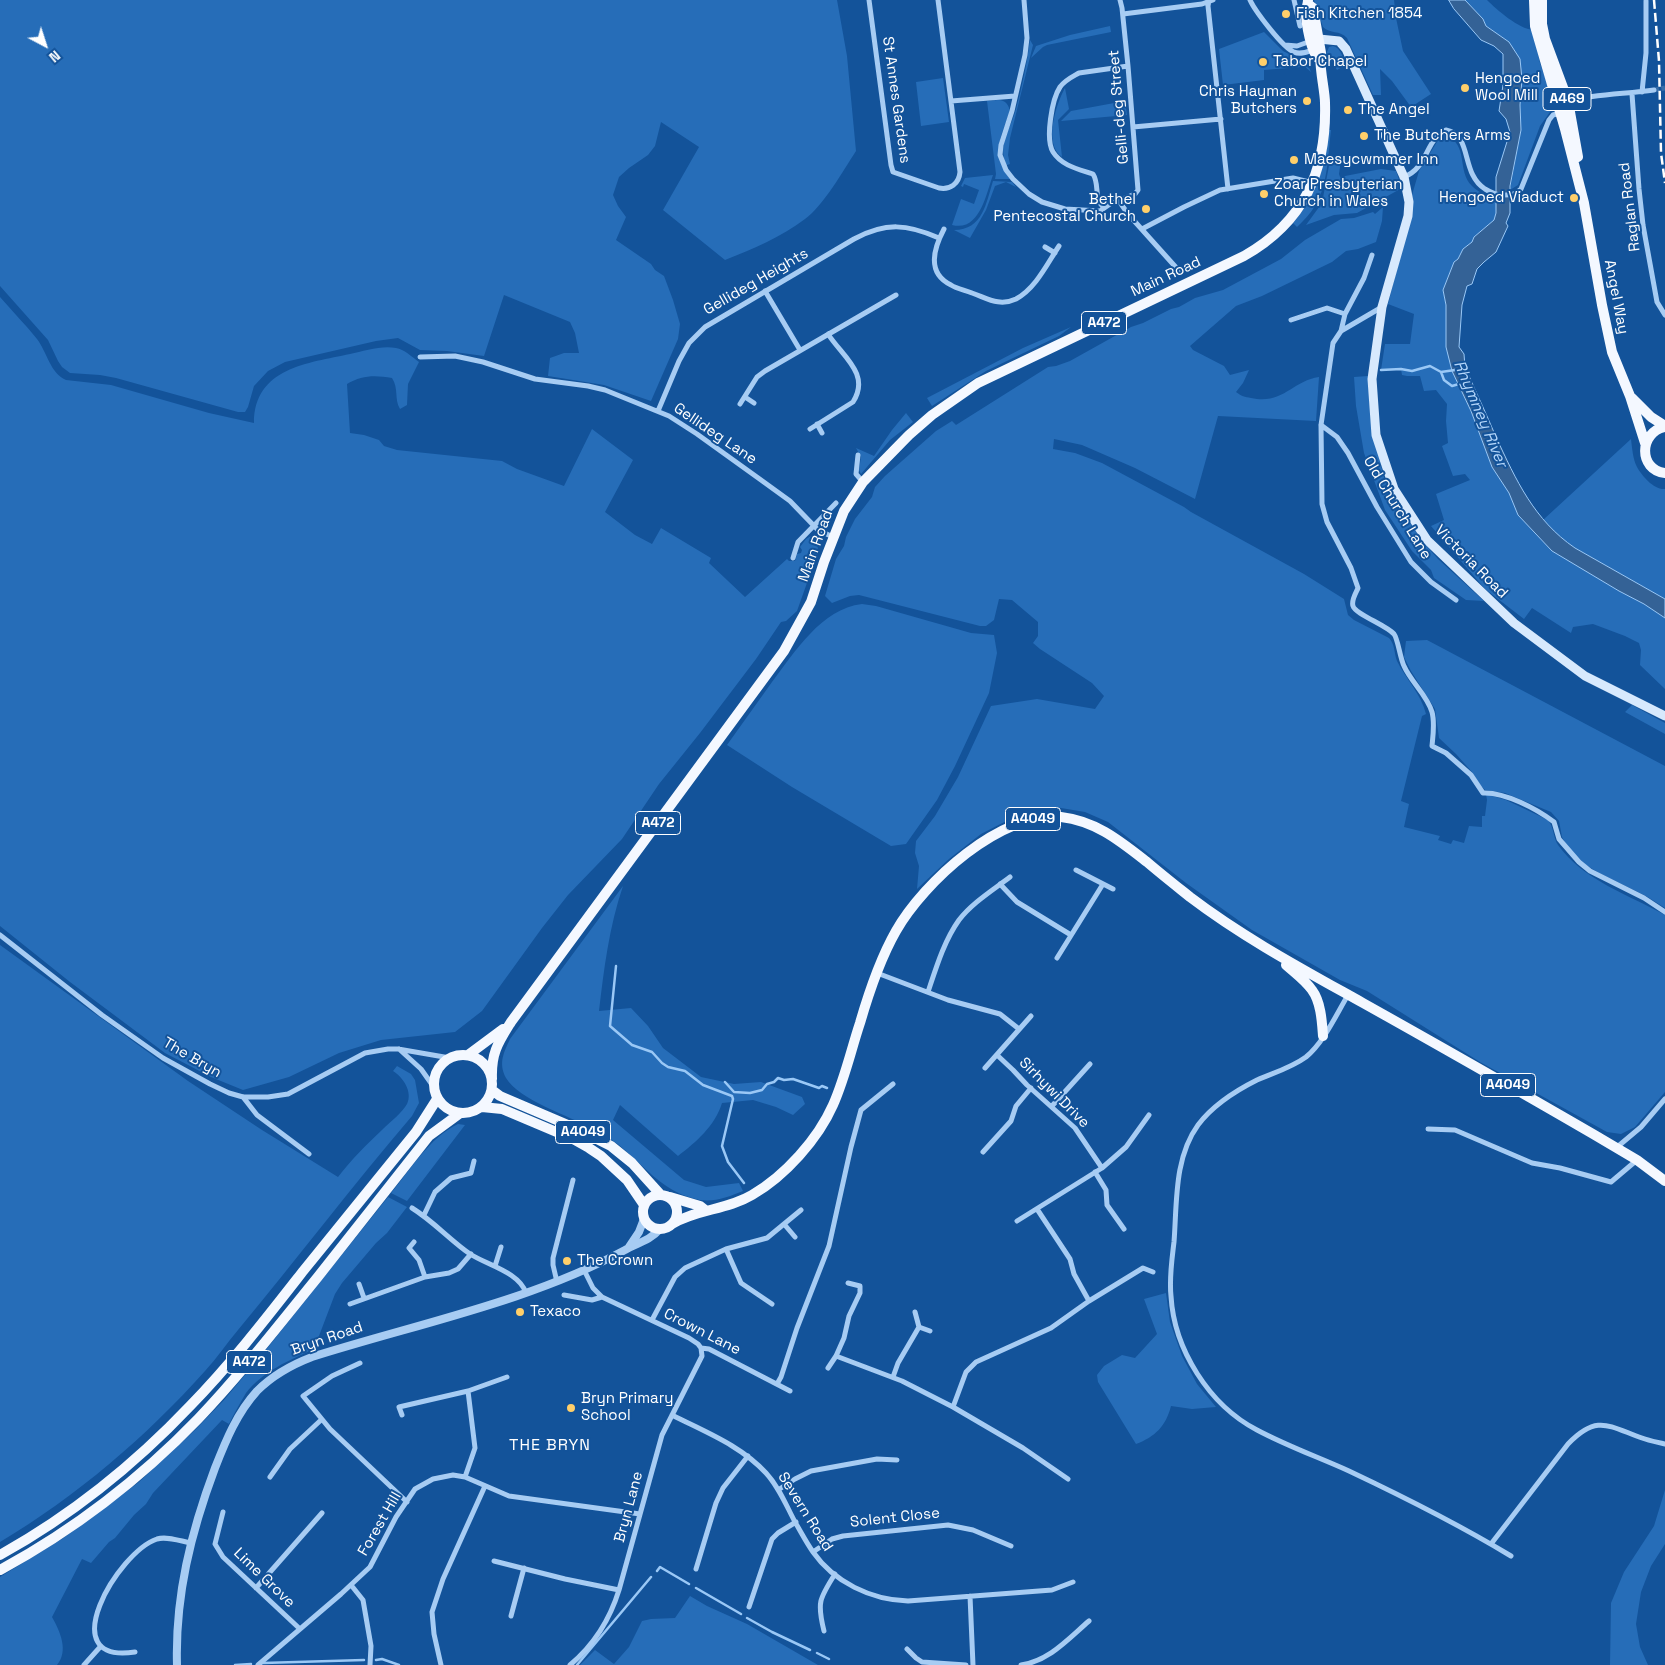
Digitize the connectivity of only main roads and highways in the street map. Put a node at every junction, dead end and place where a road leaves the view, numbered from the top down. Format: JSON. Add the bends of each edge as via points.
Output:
{"nodes":[{"id":1,"x":1534,"y":0,"type":"edge"},
{"id":2,"x":1542,"y":0,"type":"edge"},
{"id":3,"x":1308,"y":2,"type":"edge"},
{"id":4,"x":1318,"y":44,"type":"junction"},
{"id":5,"x":1583,"y":200,"type":"junction"},
{"id":6,"x":1630,"y":396,"type":"junction"},
{"id":7,"x":1665,"y":426,"type":"edge"},
{"id":8,"x":1645,"y":443,"type":"junction"},
{"id":9,"x":1665,"y":473,"type":"edge"},
{"id":10,"x":1665,"y":716,"type":"edge"},
{"id":11,"x":1268,"y":950,"type":"junction"},
{"id":12,"x":511,"y":1022,"type":"junction"},
{"id":13,"x":1323,"y":1036,"type":"road end"},
{"id":14,"x":468,"y":1055,"type":"junction"},
{"id":15,"x":492,"y":1084,"type":"junction"},
{"id":16,"x":437,"y":1099,"type":"junction"},
{"id":17,"x":482,"y":1107,"type":"junction"},
{"id":18,"x":459,"y":1114,"type":"junction"},
{"id":19,"x":1665,"y":1181,"type":"edge"},
{"id":20,"x":664,"y":1195,"type":"junction"},
{"id":21,"x":644,"y":1205,"type":"junction"},
{"id":22,"x":705,"y":1210,"type":"junction"},
{"id":23,"x":672,"y":1224,"type":"junction"},
{"id":24,"x":0,"y":1555,"type":"edge"},
{"id":25,"x":0,"y":1570,"type":"edge"}],
"edges":[{"from":1,"to":5,"type":"main road","number":"A469","via":[[1535,26]]},
{"from":2,"to":5,"type":"main road","number":"A469","via":[[1545,39],[1568,101]]},
{"from":3,"to":4,"type":"main road","name":"Main Road","number":"A472","via":[[1313,8]]},
{"from":4,"to":10,"type":"main road","name":"Victoria Road","via":[[1339,40],[1346,49],[1404,177],[1409,202],[1408,216],[1382,307],[1372,379],[1376,436],[1394,489],[1427,540],[1514,623],[1585,676]]},
{"from":4,"to":12,"type":"main road","name":"Main Road","number":"A472","via":[[1324,90],[1322,150],[1313,183],[1290,220],[1257,249],[978,383],[932,415],[896,448],[863,482],[844,511],[811,602],[784,651]]},
{"from":5,"to":6,"type":"main road","name":"Angel Way","number":"A469","via":[[1612,352]]},
{"from":6,"to":7,"type":"main road","name":"Angel Way","number":"A469"},
{"from":6,"to":8,"type":"main road","name":"Angel Way","number":"A469"},
{"from":7,"to":8,"type":"main road","via":[[1648,437]]},
{"from":8,"to":9,"type":"main road","name":"Angel Way","via":[[1649,465]]},
{"from":11,"to":13,"type":"main road","via":[[1314,992]]},
{"from":11,"to":19,"type":"main road","number":"A4049","via":[[1586,1130]]},
{"from":11,"to":22,"type":"main road","number":"A4049","via":[[1204,908],[1104,830],[1090,823],[1058,816],[1020,823],[979,845],[956,862],[917,902],[897,930],[877,973],[832,1108],[814,1136],[787,1169],[753,1195]]},
{"from":12,"to":14,"type":"main road","number":"A472"},
{"from":12,"to":15,"type":"main road","number":"A472","via":[[491,1063]]},
{"from":14,"to":15,"type":"main road","via":[[484,1064]]},
{"from":14,"to":16,"type":"main road","via":[[450,1058],[437,1069],[433,1086]]},
{"from":15,"to":17,"type":"main road"},
{"from":15,"to":20,"type":"main road","number":"A4049","via":[[500,1096],[611,1146]]},
{"from":16,"to":18,"type":"main road","via":[[450,1111]]},
{"from":16,"to":24,"type":"main road","number":"A472","via":[[416,1132],[256,1331],[190,1406],[100,1488]]},
{"from":17,"to":18,"type":"main road"},
{"from":17,"to":21,"type":"main road","number":"A4049","via":[[502,1109],[589,1148],[627,1180]]},
{"from":18,"to":25,"type":"main road","number":"A472","via":[[429,1136],[261,1348],[197,1420],[108,1498]]},
{"from":20,"to":21,"type":"main road","via":[[652,1197]]},
{"from":20,"to":22,"type":"main road"},
{"from":20,"to":23,"type":"main road","via":[[672,1199],[677,1208]]},
{"from":21,"to":23,"type":"main road","via":[[642,1213],[652,1228],[666,1228]]},
{"from":22,"to":23,"type":"main road","number":"A4049"}]}
